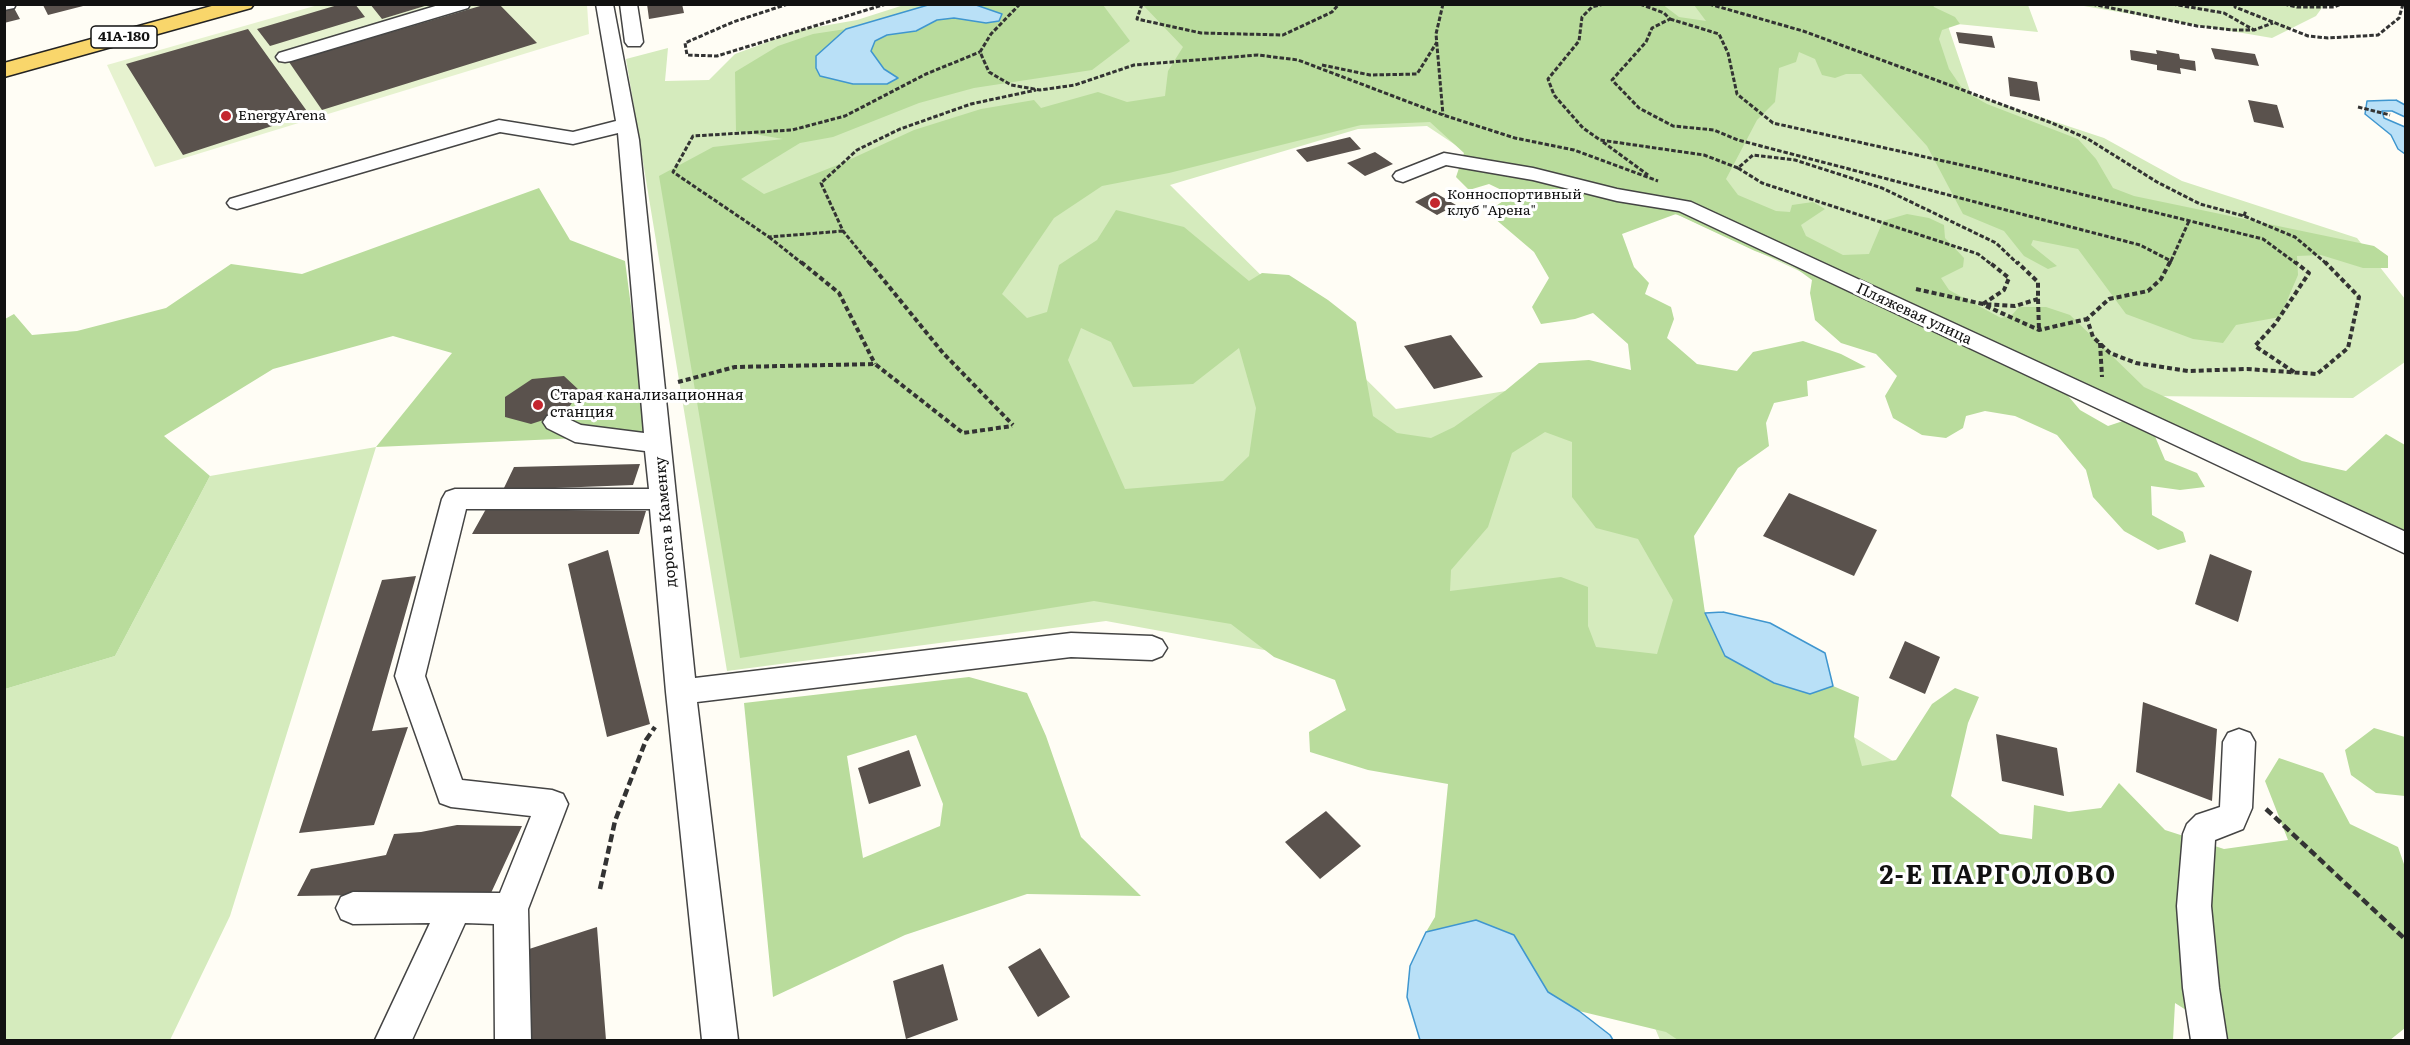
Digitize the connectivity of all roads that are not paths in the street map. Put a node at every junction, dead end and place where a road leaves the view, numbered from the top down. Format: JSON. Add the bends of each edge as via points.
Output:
{"nodes":[{"id":1,"x":214,"y":4,"type":"edge"},
{"id":2,"x":244,"y":4,"type":"edge"},
{"id":3,"x":462,"y":4,"type":"edge"},
{"id":4,"x":604,"y":4,"type":"edge"},
{"id":5,"x":628,"y":4,"type":"edge"},
{"id":6,"x":634,"y":42,"type":"dead end"},
{"id":7,"x":285,"y":57,"type":"dead end"},
{"id":8,"x":4,"y":62,"type":"edge"},
{"id":9,"x":4,"y":70,"type":"edge"},
{"id":10,"x":625,"y":125,"type":"junction"},
{"id":11,"x":1403,"y":176,"type":"dead end"},
{"id":12,"x":237,"y":203,"type":"dead end"},
{"id":13,"x":556,"y":422,"type":"dead end"},
{"id":14,"x":658,"y":443,"type":"junction"},
{"id":15,"x":664,"y":499,"type":"junction"},
{"id":16,"x":2406,"y":544,"type":"edge"},
{"id":17,"x":1152,"y":648,"type":"dead end"},
{"id":18,"x":681,"y":692,"type":"junction"},
{"id":19,"x":2239,"y":742,"type":"dead end"},
{"id":20,"x":455,"y":907,"type":"junction"},
{"id":21,"x":353,"y":908,"type":"dead end"},
{"id":22,"x":511,"y":909,"type":"junction"},
{"id":23,"x":393,"y":1041,"type":"edge"},
{"id":24,"x":513,"y":1041,"type":"edge"},
{"id":25,"x":720,"y":1041,"type":"edge"},
{"id":26,"x":2209,"y":1041,"type":"edge"}],
"edges":[{"from":1,"to":8,"type":"main road","number":"41А-180"},
{"from":2,"to":9,"type":"main road","number":"41А-180"},
{"from":3,"to":7,"type":"street"},
{"from":4,"to":10,"type":"street","name":"дорога в Каменку"},
{"from":5,"to":6,"type":"street"},
{"from":10,"to":12,"type":"street","via":[[573,138],[499,126]]},
{"from":10,"to":14,"type":"street","name":"дорога в Каменку"},
{"from":11,"to":16,"type":"street","name":"Пляжевая улица","via":[[1444,159],[1684,206]]},
{"from":13,"to":14,"type":"street","via":[[575,433]]},
{"from":14,"to":15,"type":"street","name":"дорога в Каменку"},
{"from":15,"to":18,"type":"street","name":"дорога в Каменку"},
{"from":15,"to":22,"type":"street","via":[[455,499],[410,676],[451,794],[552,804]]},
{"from":17,"to":18,"type":"street","via":[[1071,645]]},
{"from":18,"to":25,"type":"street","name":"дорога в Каменку"},
{"from":19,"to":26,"type":"street","via":[[2236,807],[2231,819],[2208,825],[2199,834],[2194,906]]},
{"from":20,"to":21,"type":"street"},
{"from":20,"to":22,"type":"street"},
{"from":20,"to":23,"type":"street"},
{"from":22,"to":24,"type":"street"}]}
